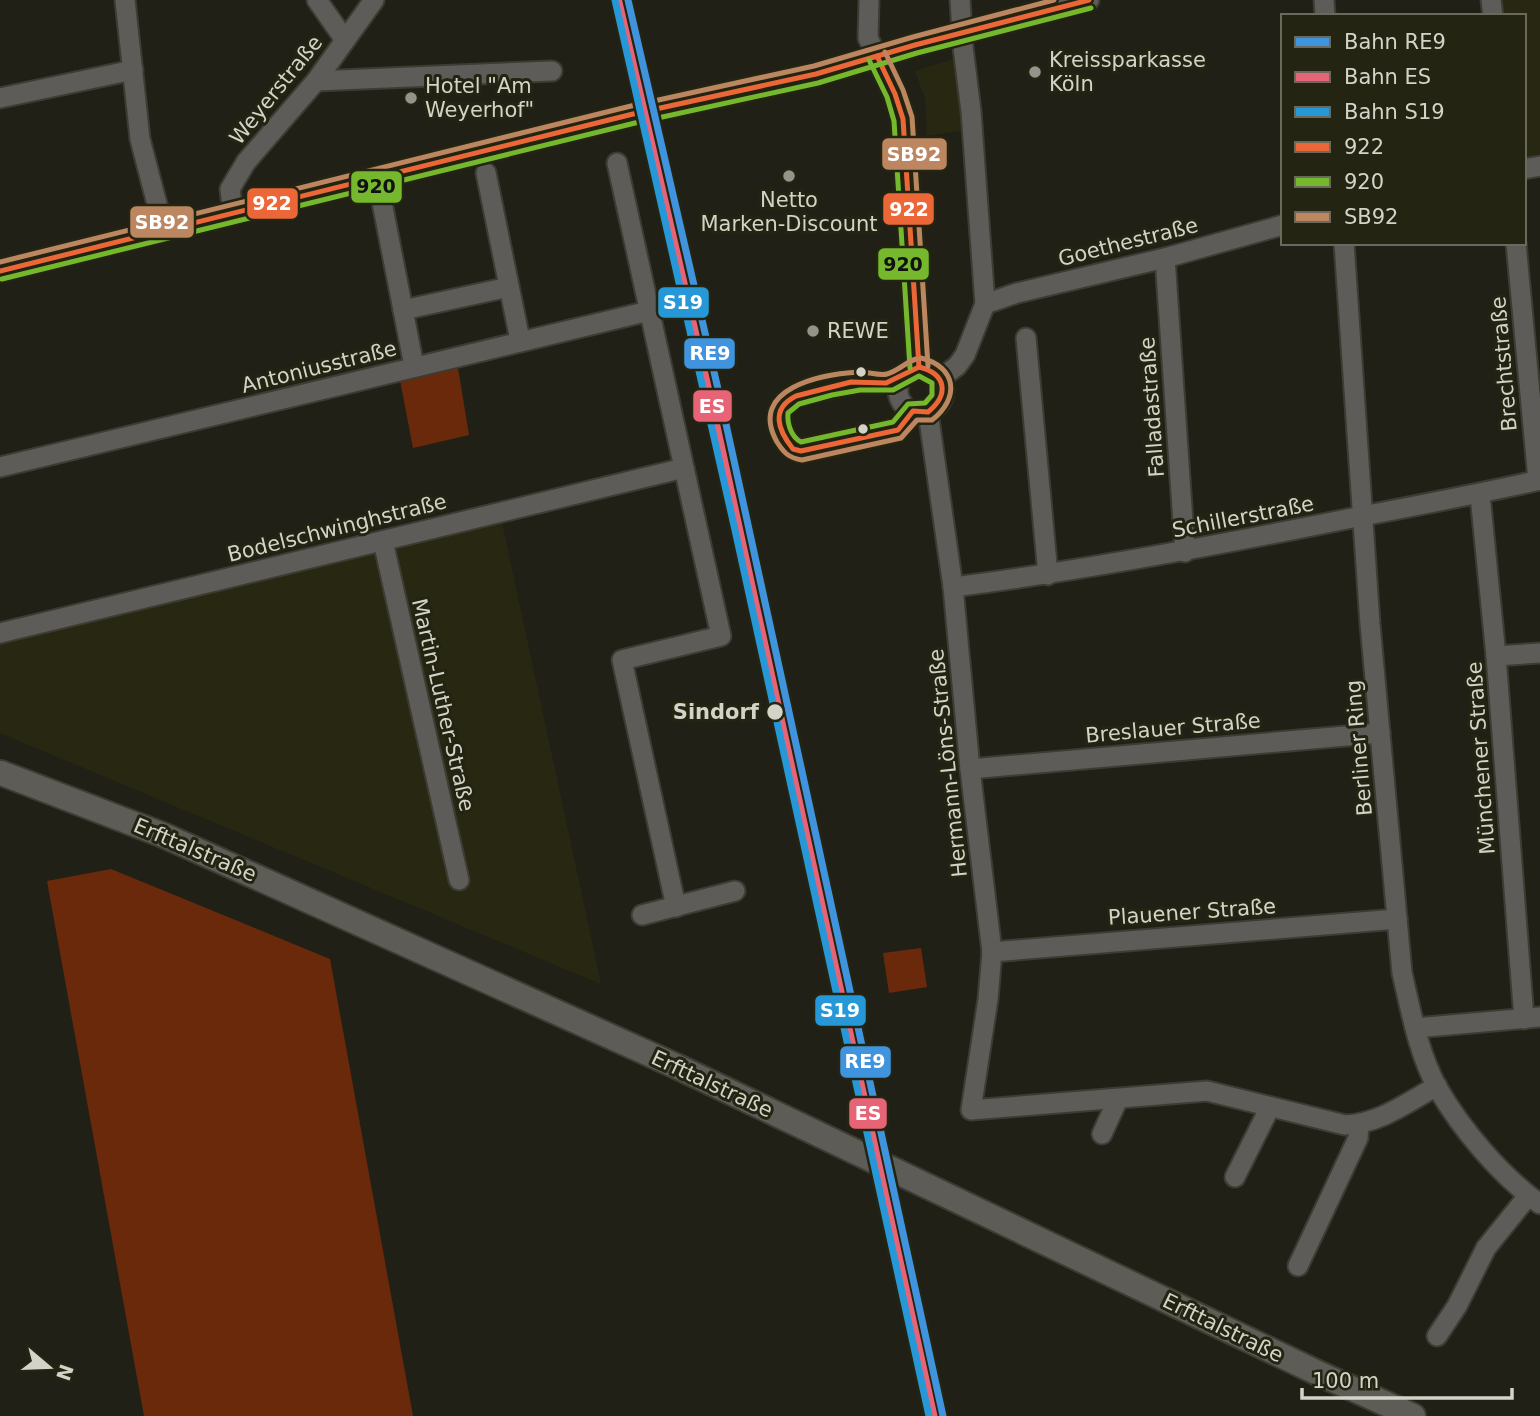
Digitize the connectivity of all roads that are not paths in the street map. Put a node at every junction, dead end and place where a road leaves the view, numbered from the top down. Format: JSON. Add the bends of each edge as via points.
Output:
{"nodes":[{"id":1,"x":125,"y":0,"type":"edge"},
{"id":2,"x":317,"y":0,"type":"edge"},
{"id":3,"x":374,"y":0,"type":"edge"},
{"id":4,"x":869,"y":0,"type":"edge"},
{"id":5,"x":960,"y":0,"type":"edge"},
{"id":6,"x":1089,"y":0,"type":"edge"},
{"id":7,"x":1037,"y":7,"type":"edge"},
{"id":8,"x":963,"y":32,"type":"junction"},
{"id":9,"x":345,"y":40,"type":"junction"},
{"id":10,"x":877,"y":56,"type":"junction"},
{"id":11,"x":133,"y":70,"type":"junction"},
{"id":12,"x":552,"y":71,"type":"dead end"},
{"id":13,"x":316,"y":81,"type":"junction"},
{"id":14,"x":0,"y":98,"type":"edge"},
{"id":15,"x":677,"y":105,"type":"tunnel mouth"},
{"id":16,"x":633,"y":114,"type":"tunnel mouth"},
{"id":17,"x":617,"y":163,"type":"dead end"},
{"id":18,"x":486,"y":173,"type":"dead end"},
{"id":19,"x":379,"y":187,"type":"dead end"},
{"id":20,"x":233,"y":214,"type":"junction"},
{"id":21,"x":1281,"y":226,"type":"edge"},
{"id":22,"x":164,"y":231,"type":"junction"},
{"id":23,"x":1344,"y":245,"type":"edge"},
{"id":24,"x":1516,"y":245,"type":"edge"},
{"id":25,"x":1165,"y":258,"type":"junction"},
{"id":26,"x":0,"y":271,"type":"edge"},
{"id":27,"x":509,"y":286,"type":"junction"},
{"id":28,"x":985,"y":304,"type":"junction"},
{"id":29,"x":403,"y":310,"type":"junction"},
{"id":30,"x":649,"y":312,"type":"junction"},
{"id":31,"x":1026,"y":338,"type":"dead end"},
{"id":32,"x":520,"y":341,"type":"junction"},
{"id":33,"x":414,"y":366,"type":"junction"},
{"id":34,"x":919,"y":366,"type":"junction"},
{"id":35,"x":941,"y":378,"type":"junction"},
{"id":36,"x":920,"y":412,"type":"junction"},
{"id":37,"x":0,"y":467,"type":"edge"},
{"id":38,"x":684,"y":468,"type":"junction"},
{"id":39,"x":1539,"y":480,"type":"edge"},
{"id":40,"x":1480,"y":495,"type":"junction"},
{"id":41,"x":1362,"y":516,"type":"junction"},
{"id":42,"x":383,"y":541,"type":"junction"},
{"id":43,"x":1185,"y":552,"type":"junction"},
{"id":44,"x":1048,"y":575,"type":"junction"},
{"id":45,"x":953,"y":587,"type":"junction"},
{"id":46,"x":0,"y":633,"type":"edge"},
{"id":47,"x":1540,"y":653,"type":"edge"},
{"id":48,"x":1496,"y":656,"type":"junction"},
{"id":49,"x":1380,"y":733,"type":"junction"},
{"id":50,"x":0,"y":756,"type":"edge"},
{"id":51,"x":970,"y":769,"type":"junction"},
{"id":52,"x":0,"y":774,"type":"edge"},
{"id":53,"x":459,"y":880,"type":"dead end"},
{"id":54,"x":735,"y":891,"type":"dead end"},
{"id":55,"x":676,"y":907,"type":"junction"},
{"id":56,"x":642,"y":915,"type":"dead end"},
{"id":57,"x":1396,"y":919,"type":"junction"},
{"id":58,"x":992,"y":953,"type":"junction"},
{"id":59,"x":1532,"y":1018,"type":"edge"},
{"id":60,"x":1415,"y":1028,"type":"junction"},
{"id":61,"x":1437,"y":1086,"type":"junction"},
{"id":62,"x":1118,"y":1099,"type":"junction"},
{"id":63,"x":1270,"y":1107,"type":"junction"},
{"id":64,"x":1359,"y":1125,"type":"junction"},
{"id":65,"x":1102,"y":1134,"type":"dead end"},
{"id":66,"x":1235,"y":1177,"type":"dead end"},
{"id":67,"x":1534,"y":1200,"type":"edge"},
{"id":68,"x":1298,"y":1266,"type":"dead end"},
{"id":69,"x":1437,"y":1336,"type":"dead end"},
{"id":70,"x":1413,"y":1416,"type":"edge"}],
"edges":[{"from":1,"to":11,"type":"street"},
{"from":2,"to":9,"type":"street"},
{"from":3,"to":9,"type":"street","name":"Weyerstraße"},
{"from":4,"to":10,"type":"street","via":[[868,38]]},
{"from":5,"to":8,"type":"street"},
{"from":6,"to":7,"type":"street"},
{"from":7,"to":8,"type":"street"},
{"from":8,"to":10,"type":"street"},
{"from":8,"to":28,"type":"street"},
{"from":9,"to":13,"type":"street","name":"Weyerstraße"},
{"from":10,"to":15,"type":"street"},
{"from":10,"to":34,"type":"street","via":[[903,119]]},
{"from":11,"to":14,"type":"street"},
{"from":11,"to":22,"type":"street","via":[[140,139]]},
{"from":12,"to":13,"type":"street"},
{"from":13,"to":20,"type":"street","name":"Weyerstraße","via":[[246,162],[230,189]]},
{"from":16,"to":20,"type":"street"},
{"from":17,"to":30,"type":"street"},
{"from":18,"to":27,"type":"street"},
{"from":19,"to":29,"type":"street"},
{"from":20,"to":22,"type":"street"},
{"from":21,"to":25,"type":"street","name":"Goethestraße"},
{"from":22,"to":26,"type":"street"},
{"from":23,"to":41,"type":"street","name":"Berliner Ring"},
{"from":24,"to":39,"type":"street","name":"Brechtstraße"},
{"from":25,"to":28,"type":"street","name":"Goethestraße"},
{"from":25,"to":43,"type":"street","name":"Falladastraße"},
{"from":27,"to":29,"type":"street"},
{"from":27,"to":32,"type":"street"},
{"from":28,"to":35,"type":"street","via":[[965,355]]},
{"from":29,"to":33,"type":"street"},
{"from":30,"to":32,"type":"street","name":"Antoniusstraße"},
{"from":30,"to":38,"type":"street"},
{"from":31,"to":44,"type":"street"},
{"from":32,"to":33,"type":"street","name":"Antoniusstraße"},
{"from":33,"to":37,"type":"street","name":"Antoniusstraße"},
{"from":34,"to":35,"type":"street"},
{"from":34,"to":36,"type":"street","name":"Hermann-Löns-Straße","via":[[909,370],[898,385],[900,401]]},
{"from":35,"to":36,"type":"street","via":[[942,398]]},
{"from":36,"to":45,"type":"street","name":"Hermann-Löns-Straße"},
{"from":38,"to":42,"type":"street","name":"Bodelschwinghstraße"},
{"from":38,"to":55,"type":"street","via":[[721,636],[622,660]]},
{"from":39,"to":40,"type":"street","name":"Schillerstraße"},
{"from":40,"to":41,"type":"street","name":"Schillerstraße"},
{"from":40,"to":48,"type":"street","name":"Münchener Straße"},
{"from":41,"to":43,"type":"street","name":"Schillerstraße"},
{"from":41,"to":49,"type":"street","name":"Berliner Ring"},
{"from":42,"to":46,"type":"street","name":"Bodelschwinghstraße"},
{"from":42,"to":53,"type":"street","name":"Martin-Luther-Straße"},
{"from":43,"to":44,"type":"street","name":"Schillerstraße"},
{"from":44,"to":45,"type":"street","name":"Schillerstraße"},
{"from":45,"to":51,"type":"street","name":"Hermann-Löns-Straße"},
{"from":47,"to":48,"type":"street"},
{"from":48,"to":59,"type":"street","name":"Münchener Straße"},
{"from":49,"to":51,"type":"street","name":"Breslauer Straße"},
{"from":49,"to":57,"type":"street","name":"Berliner Ring"},
{"from":50,"to":52,"type":"main road"},
{"from":51,"to":58,"type":"street","name":"Hermann-Löns-Straße"},
{"from":52,"to":70,"type":"main road","name":"Erfttalstraße","via":[[163,835],[676,1066]]},
{"from":54,"to":55,"type":"street"},
{"from":55,"to":56,"type":"street"},
{"from":57,"to":58,"type":"street","name":"Plauener Straße"},
{"from":57,"to":60,"type":"street","name":"Berliner Ring"},
{"from":58,"to":62,"type":"street","name":"Hermann-Löns-Straße","via":[[971,1110]]},
{"from":59,"to":60,"type":"street"},
{"from":60,"to":61,"type":"street","name":"Berliner Ring"},
{"from":61,"to":64,"type":"street"},
{"from":61,"to":67,"type":"street","name":"Berliner Ring","via":[[1479,1146]]},
{"from":62,"to":63,"type":"street","via":[[1207,1091]]},
{"from":62,"to":65,"type":"street"},
{"from":63,"to":64,"type":"street"},
{"from":63,"to":66,"type":"street"},
{"from":64,"to":68,"type":"street","via":[[1358,1139]]},
{"from":67,"to":69,"type":"street","via":[[1486,1248]]}]}
